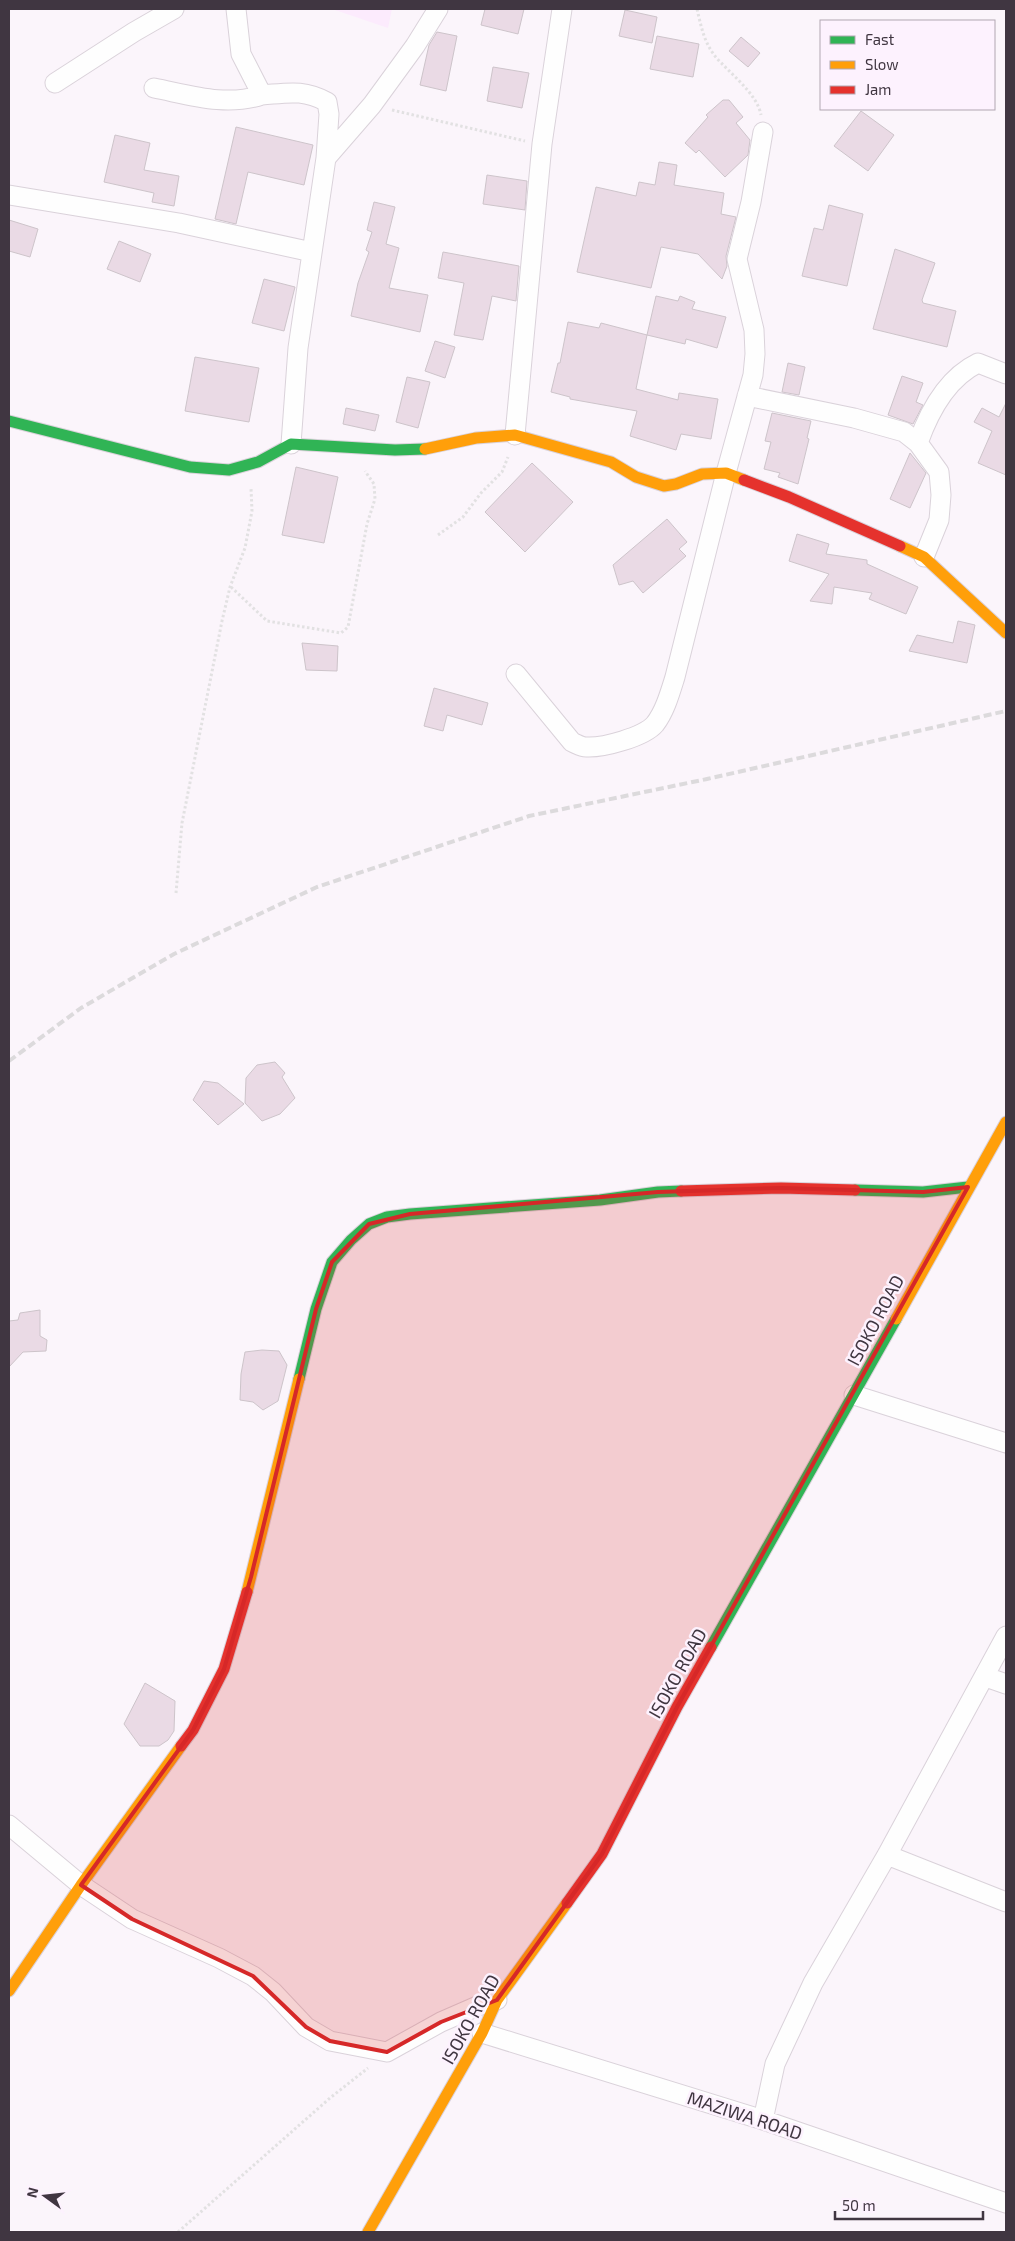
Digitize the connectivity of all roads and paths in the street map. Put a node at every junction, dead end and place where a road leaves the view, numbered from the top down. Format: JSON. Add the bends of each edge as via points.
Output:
{"nodes":[{"id":1,"x":174,"y":9,"type":"edge"},
{"id":2,"x":236,"y":9,"type":"edge"},
{"id":3,"x":438,"y":9,"type":"edge"},
{"id":4,"x":562,"y":9,"type":"edge"},
{"id":5,"x":696,"y":9,"type":"edge"},
{"id":6,"x":55,"y":83,"type":"dead end"},
{"id":7,"x":154,"y":88,"type":"dead end"},
{"id":8,"x":262,"y":95,"type":"junction"},
{"id":9,"x":372,"y":105,"type":"junction"},
{"id":10,"x":763,"y":132,"type":"joint"},
{"id":11,"x":542,"y":144,"type":"junction"},
{"id":12,"x":326,"y":158,"type":"junction"},
{"id":13,"x":9,"y":195,"type":"edge"},
{"id":14,"x":312,"y":252,"type":"junction"},
{"id":15,"x":1006,"y":374,"type":"edge"},
{"id":16,"x":747,"y":396,"type":"junction"},
{"id":17,"x":9,"y":421,"type":"edge"},
{"id":18,"x":515,"y":435,"type":"junction"},
{"id":19,"x":918,"y":443,"type":"junction"},
{"id":20,"x":292,"y":444,"type":"junction"},
{"id":21,"x":349,"y":447,"type":"junction"},
{"id":22,"x":250,"y":465,"type":"junction"},
{"id":23,"x":726,"y":473,"type":"junction"},
{"id":24,"x":438,"y":535,"type":"dead end"},
{"id":25,"x":924,"y":557,"type":"junction"},
{"id":26,"x":230,"y":587,"type":"junction"},
{"id":27,"x":1006,"y":633,"type":"edge"},
{"id":28,"x":516,"y":674,"type":"dead end"},
{"id":29,"x":176,"y":893,"type":"dead end"},
{"id":30,"x":1006,"y":1122,"type":"edge"},
{"id":31,"x":968,"y":1187,"type":"junction"},
{"id":32,"x":854,"y":1395,"type":"junction"},
{"id":33,"x":1006,"y":1443,"type":"edge"},
{"id":34,"x":1006,"y":1636,"type":"edge"},
{"id":35,"x":986,"y":1677,"type":"junction"},
{"id":36,"x":1006,"y":1684,"type":"edge"},
{"id":37,"x":9,"y":1825,"type":"edge"},
{"id":38,"x":887,"y":1855,"type":"junction"},
{"id":39,"x":81,"y":1885,"type":"junction"},
{"id":40,"x":1006,"y":1902,"type":"edge"},
{"id":41,"x":9,"y":1991,"type":"edge"},
{"id":42,"x":497,"y":2000,"type":"junction"},
{"id":43,"x":482,"y":2033,"type":"junction"},
{"id":44,"x":388,"y":2052,"type":"junction"},
{"id":45,"x":764,"y":2120,"type":"junction"},
{"id":46,"x":1006,"y":2204,"type":"edge"},
{"id":47,"x":178,"y":2232,"type":"edge"},
{"id":48,"x":368,"y":2232,"type":"edge"}],
"edges":[{"from":1,"to":6,"type":"street"},
{"from":2,"to":8,"type":"street","via":[[241,54]]},
{"from":3,"to":9,"type":"street","via":[[416,46]]},
{"from":4,"to":11,"type":"street"},
{"from":5,"to":10,"type":"path","via":[[703,36],[715,56],[750,94],[760,111]]},
{"from":7,"to":8,"type":"street","via":[[211,100],[236,101]]},
{"from":8,"to":12,"type":"street","via":[[312,94],[327,102]]},
{"from":9,"to":11,"type":"path"},
{"from":9,"to":12,"type":"street"},
{"from":10,"to":16,"type":"street","via":[[737,259],[754,330],[753,376]]},
{"from":11,"to":18,"type":"street"},
{"from":12,"to":14,"type":"street"},
{"from":13,"to":14,"type":"street","via":[[180,223]]},
{"from":14,"to":20,"type":"street","via":[[298,348]]},
{"from":15,"to":19,"type":"street","via":[[978,363],[966,369],[927,418]]},
{"from":16,"to":19,"type":"street","via":[[904,432]]},
{"from":16,"to":23,"type":"street"},
{"from":17,"to":22,"type":"street","via":[[190,467],[229,470]]},
{"from":18,"to":21,"type":"street","via":[[476,438],[425,449]]},
{"from":18,"to":23,"type":"street","via":[[611,462],[636,477],[664,486],[702,474]]},
{"from":18,"to":24,"type":"path","via":[[502,472],[463,517]]},
{"from":19,"to":25,"type":"street","via":[[939,472],[941,495],[939,520]]},
{"from":20,"to":21,"type":"street"},
{"from":20,"to":22,"type":"street"},
{"from":21,"to":26,"type":"path","via":[[374,484],[375,499],[367,524],[348,627],[340,633],[267,621]]},
{"from":22,"to":26,"type":"path","via":[[252,511],[245,548]]},
{"from":23,"to":25,"type":"street","via":[[789,497]]},
{"from":23,"to":28,"type":"street","via":[[675,677],[655,724],[635,736],[599,747],[584,747],[572,742]]},
{"from":25,"to":27,"type":"street"},
{"from":26,"to":29,"type":"path","via":[[182,823]]},
{"from":30,"to":31,"type":"street","name":"ISOKO ROAD"},
{"from":31,"to":32,"type":"street","name":"ISOKO ROAD"},
{"from":31,"to":39,"type":"street","via":[[924,1192],[781,1188],[658,1192],[600,1200],[410,1214],[387,1217],[370,1224],[332,1262],[316,1309],[251,1577],[224,1668],[193,1730]]},
{"from":32,"to":33,"type":"street"},
{"from":32,"to":42,"type":"street","name":"ISOKO ROAD","via":[[677,1707],[602,1854]]},
{"from":34,"to":35,"type":"street"},
{"from":35,"to":36,"type":"street"},
{"from":35,"to":38,"type":"street"},
{"from":37,"to":39,"type":"street"},
{"from":38,"to":40,"type":"street"},
{"from":38,"to":45,"type":"street","via":[[813,1984],[780,2055]]},
{"from":39,"to":41,"type":"street"},
{"from":39,"to":44,"type":"street","via":[[132,1918],[253,1976],[306,2027],[330,2040]]},
{"from":42,"to":43,"type":"street","name":"ISOKO ROAD"},
{"from":42,"to":44,"type":"street","via":[[441,2022]]},
{"from":43,"to":45,"type":"street","name":"MAZIWA ROAD"},
{"from":43,"to":48,"type":"street","name":"ISOKO ROAD"},
{"from":44,"to":47,"type":"path","via":[[330,2098]]},
{"from":45,"to":46,"type":"street","name":"MAZIWA ROAD"}]}
